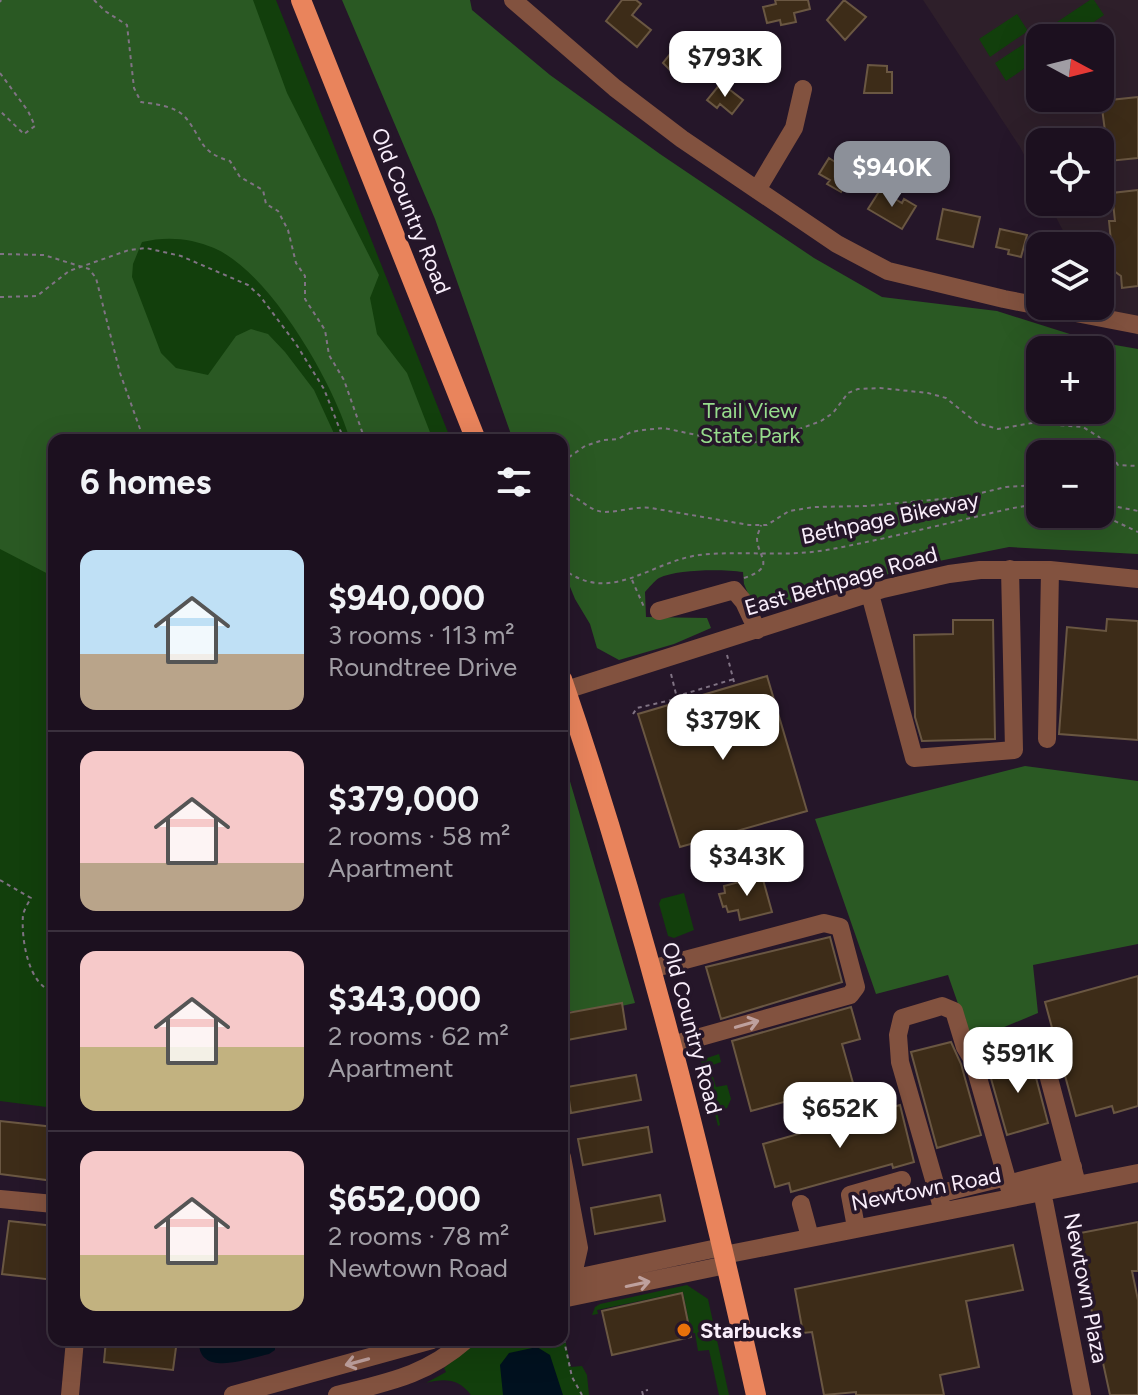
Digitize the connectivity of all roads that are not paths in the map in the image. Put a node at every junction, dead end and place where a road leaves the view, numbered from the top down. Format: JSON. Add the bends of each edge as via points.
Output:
{"nodes":[{"id":1,"x":301,"y":0,"type":"edge"},
{"id":2,"x":513,"y":0,"type":"edge"},
{"id":3,"x":803,"y":89,"type":"dead end"},
{"id":4,"x":757,"y":190,"type":"junction"},
{"id":5,"x":1138,"y":325,"type":"edge"},
{"id":6,"x":474,"y":434,"type":"edge"},
{"id":7,"x":1010,"y":569,"type":"junction"},
{"id":8,"x":1050,"y":570,"type":"junction"},
{"id":9,"x":1138,"y":579,"type":"edge"},
{"id":10,"x":870,"y":594,"type":"junction"},
{"id":11,"x":659,"y":611,"type":"road end"},
{"id":12,"x":757,"y":630,"type":"junction"},
{"id":13,"x":568,"y":683,"type":"edge"},
{"id":14,"x":568,"y":695,"type":"edge"},
{"id":15,"x":1047,"y":739,"type":"dead end"},
{"id":16,"x":651,"y":969,"type":"junction"},
{"id":17,"x":672,"y":1045,"type":"junction"},
{"id":18,"x":973,"y":1060,"type":"junction"},
{"id":19,"x":1138,"y":1173,"type":"edge"},
{"id":20,"x":1075,"y":1176,"type":"junction"},
{"id":21,"x":902,"y":1180,"type":"dead end"},
{"id":22,"x":1009,"y":1186,"type":"junction"},
{"id":23,"x":568,"y":1189,"type":"edge"},
{"id":24,"x":1042,"y":1191,"type":"junction"},
{"id":25,"x":0,"y":1199,"type":"edge"},
{"id":26,"x":941,"y":1202,"type":"junction"},
{"id":27,"x":48,"y":1203,"type":"edge"},
{"id":28,"x":801,"y":1204,"type":"dead end"},
{"id":29,"x":856,"y":1227,"type":"junction"},
{"id":30,"x":810,"y":1237,"type":"junction"},
{"id":31,"x":724,"y":1256,"type":"junction"},
{"id":32,"x":568,"y":1289,"type":"edge"},
{"id":33,"x":74,"y":1346,"type":"edge"},
{"id":34,"x":410,"y":1346,"type":"edge"},
{"id":35,"x":458,"y":1346,"type":"edge"},
{"id":36,"x":70,"y":1395,"type":"edge"},
{"id":37,"x":233,"y":1395,"type":"edge"},
{"id":38,"x":337,"y":1395,"type":"edge"},
{"id":39,"x":756,"y":1395,"type":"edge"},
{"id":40,"x":1082,"y":1395,"type":"edge"}],
"edges":[{"from":1,"to":6,"type":"main road","name":"Old Country Road"},
{"from":2,"to":4,"type":"street","via":[[615,88]]},
{"from":3,"to":4,"type":"street","via":[[794,128]]},
{"from":4,"to":5,"type":"street","via":[[888,271]]},
{"from":7,"to":8,"type":"street","name":"East Bethpage Road"},
{"from":7,"to":10,"type":"street","name":"East Bethpage Road","via":[[949,574]]},
{"from":7,"to":10,"type":"street","via":[[1014,750],[914,758]]},
{"from":8,"to":9,"type":"street","name":"East Bethpage Road"},
{"from":8,"to":15,"type":"street"},
{"from":10,"to":12,"type":"street","name":"East Bethpage Road"},
{"from":11,"to":12,"type":"street","via":[[734,590]]},
{"from":12,"to":13,"type":"street","name":"East Bethpage Road"},
{"from":14,"to":16,"type":"main road","name":"Old Country Road"},
{"from":16,"to":17,"type":"main road","name":"Old Country Road"},
{"from":17,"to":16,"type":"street","one_way":true,"via":[[850,995],[856,987],[843,933],[834,924],[819,924]]},
{"from":17,"to":31,"type":"main road","name":"Old Country Road"},
{"from":18,"to":20,"type":"street","via":[[1032,1042],[1041,1048]]},
{"from":18,"to":22,"type":"street"},
{"from":18,"to":26,"type":"street","via":[[954,1011],[942,1006],[902,1018],[900,1062]]},
{"from":19,"to":20,"type":"street","name":"Newtown Road"},
{"from":20,"to":22,"type":"street"},
{"from":20,"to":24,"type":"street","name":"Newtown Road"},
{"from":21,"to":29,"type":"street","via":[[850,1195]]},
{"from":22,"to":24,"type":"street","name":"Newtown Road"},
{"from":22,"to":26,"type":"street","name":"Newtown Road"},
{"from":23,"to":32,"type":"street","via":[[579,1248]]},
{"from":24,"to":40,"type":"street","name":"Newtown Plaza"},
{"from":25,"to":27,"type":"street"},
{"from":26,"to":29,"type":"street","name":"Newtown Road"},
{"from":28,"to":30,"type":"street"},
{"from":29,"to":30,"type":"street","name":"Newtown Road"},
{"from":30,"to":31,"type":"street","name":"Newtown Road"},
{"from":31,"to":32,"type":"street","name":"Newtown Road"},
{"from":31,"to":39,"type":"main road","name":"Old Country Road"},
{"from":33,"to":36,"type":"street"},
{"from":34,"to":37,"type":"street","one_way":true},
{"from":35,"to":38,"type":"street","via":[[429,1368]]}]}
